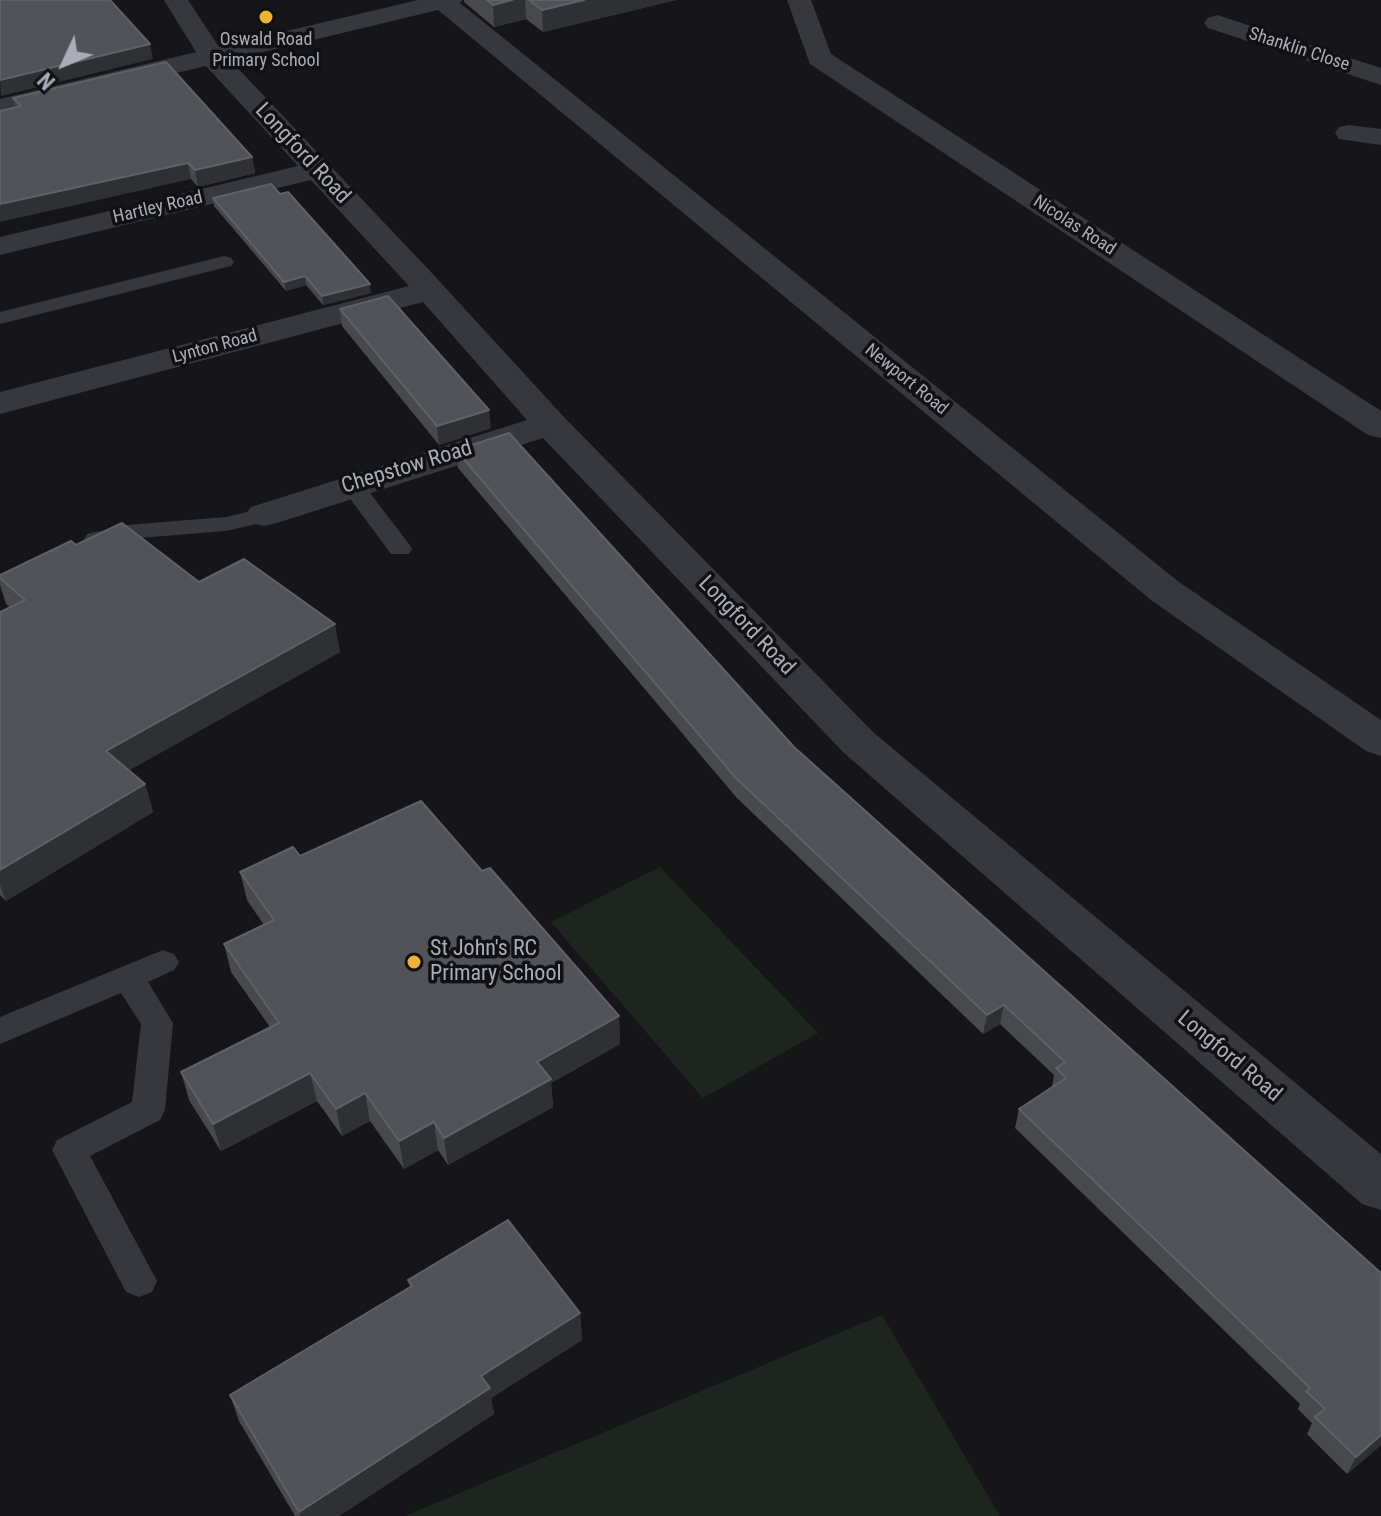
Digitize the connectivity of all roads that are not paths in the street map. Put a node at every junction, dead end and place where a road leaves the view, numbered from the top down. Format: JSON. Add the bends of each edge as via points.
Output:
{"nodes":[{"id":1,"x":176,"y":0,"type":"edge"},
{"id":2,"x":799,"y":0,"type":"edge"},
{"id":3,"x":447,"y":1,"type":"edge"},
{"id":4,"x":1217,"y":23,"type":"dead end"},
{"id":5,"x":212,"y":57,"type":"junction"},
{"id":6,"x":1381,"y":77,"type":"edge"},
{"id":7,"x":0,"y":107,"type":"edge"},
{"id":8,"x":1349,"y":133,"type":"dead end"},
{"id":9,"x":1381,"y":137,"type":"edge"},
{"id":10,"x":316,"y":170,"type":"junction"},
{"id":11,"x":0,"y":246,"type":"edge"},
{"id":12,"x":224,"y":262,"type":"dead end"},
{"id":13,"x":430,"y":290,"type":"junction"},
{"id":14,"x":0,"y":318,"type":"edge"},
{"id":15,"x":0,"y":403,"type":"edge"},
{"id":16,"x":550,"y":424,"type":"junction"},
{"id":17,"x":1381,"y":427,"type":"edge"},
{"id":18,"x":352,"y":485,"type":"junction"},
{"id":19,"x":264,"y":515,"type":"joint"},
{"id":20,"x":80,"y":544,"type":"edge"},
{"id":21,"x":400,"y":549,"type":"dead end"},
{"id":22,"x":1381,"y":741,"type":"edge"},
{"id":23,"x":163,"y":962,"type":"dead end"},
{"id":24,"x":128,"y":977,"type":"junction"},
{"id":25,"x":0,"y":1031,"type":"edge"},
{"id":26,"x":1381,"y":1187,"type":"edge"},
{"id":27,"x":139,"y":1281,"type":"dead end"}],
"edges":[{"from":1,"to":5,"type":"street","name":"Longford Road"},
{"from":2,"to":17,"type":"street","name":"Nicolas Road","via":[[819,58]]},
{"from":3,"to":5,"type":"street"},
{"from":3,"to":22,"type":"street","name":"Newport Road","via":[[1165,591]]},
{"from":4,"to":6,"type":"street","name":"Shanklin Close"},
{"from":5,"to":7,"type":"street"},
{"from":5,"to":10,"type":"street","name":"Longford Road"},
{"from":8,"to":9,"type":"street"},
{"from":10,"to":11,"type":"street","name":"Hartley Road"},
{"from":10,"to":13,"type":"street","name":"Longford Road"},
{"from":12,"to":14,"type":"lane"},
{"from":13,"to":15,"type":"street","name":"Lynton Road"},
{"from":13,"to":16,"type":"street","name":"Longford Road"},
{"from":16,"to":18,"type":"street","name":"Chepstow Road"},
{"from":16,"to":26,"type":"street","name":"Longford Road","via":[[859,743]]},
{"from":18,"to":19,"type":"street","name":"Chepstow Road"},
{"from":18,"to":21,"type":"lane"},
{"from":19,"to":20,"type":"lane","via":[[226,524],[126,532]]},
{"from":23,"to":24,"type":"lane"},
{"from":24,"to":25,"type":"lane"},
{"from":24,"to":27,"type":"lane","via":[[157,1023],[148,1110],[69,1150]]}]}
